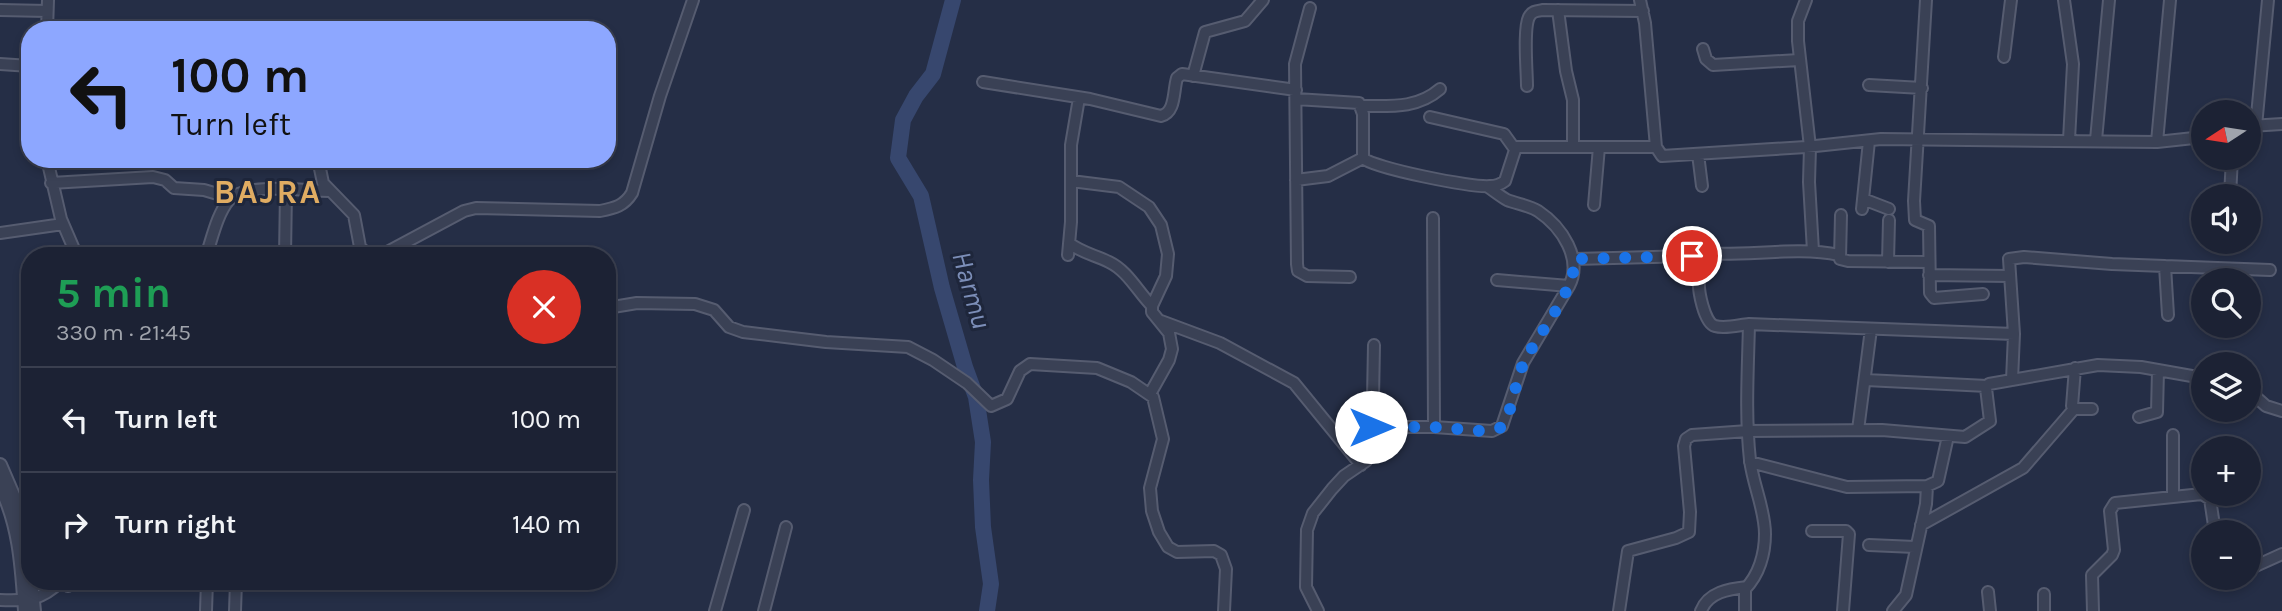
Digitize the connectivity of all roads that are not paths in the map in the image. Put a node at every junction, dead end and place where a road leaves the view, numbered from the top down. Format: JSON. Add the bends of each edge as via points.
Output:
{"nodes":[{"id":1,"x":693,"y":0,"type":"edge"},
{"id":2,"x":1263,"y":0,"type":"edge"},
{"id":3,"x":1806,"y":0,"type":"edge"},
{"id":4,"x":1926,"y":0,"type":"edge"},
{"id":5,"x":2011,"y":0,"type":"edge"},
{"id":6,"x":2064,"y":0,"type":"edge"},
{"id":7,"x":2109,"y":0,"type":"edge"},
{"id":8,"x":2170,"y":0,"type":"edge"},
{"id":9,"x":2268,"y":0,"type":"edge"},
{"id":10,"x":47,"y":6,"type":"edge"},
{"id":11,"x":1642,"y":6,"type":"edge"},
{"id":12,"x":1310,"y":8,"type":"dead end"},
{"id":13,"x":0,"y":10,"type":"edge"},
{"id":14,"x":1558,"y":10,"type":"junction"},
{"id":15,"x":1703,"y":49,"type":"dead end"},
{"id":16,"x":2004,"y":57,"type":"dead end"},
{"id":17,"x":1799,"y":60,"type":"junction"},
{"id":18,"x":0,"y":65,"type":"edge"},
{"id":19,"x":21,"y":66,"type":"edge"},
{"id":20,"x":1193,"y":76,"type":"junction"},
{"id":21,"x":984,"y":82,"type":"dead end"},
{"id":22,"x":1869,"y":85,"type":"dead end"},
{"id":23,"x":1527,"y":86,"type":"dead end"},
{"id":24,"x":1922,"y":88,"type":"junction"},
{"id":25,"x":1440,"y":89,"type":"dead end"},
{"id":26,"x":1296,"y":95,"type":"junction"},
{"id":27,"x":1079,"y":98,"type":"junction"},
{"id":28,"x":2255,"y":100,"type":"edge"},
{"id":29,"x":1361,"y":106,"type":"junction"},
{"id":30,"x":1430,"y":117,"type":"dead end"},
{"id":31,"x":2282,"y":124,"type":"edge"},
{"id":32,"x":2261,"y":125,"type":"edge"},
{"id":33,"x":2191,"y":138,"type":"edge"},
{"id":34,"x":2069,"y":140,"type":"junction"},
{"id":35,"x":2096,"y":140,"type":"junction"},
{"id":36,"x":1869,"y":141,"type":"junction"},
{"id":37,"x":1918,"y":141,"type":"junction"},
{"id":38,"x":2157,"y":142,"type":"junction"},
{"id":39,"x":1810,"y":146,"type":"junction"},
{"id":40,"x":1573,"y":147,"type":"junction"},
{"id":41,"x":1599,"y":147,"type":"junction"},
{"id":42,"x":1656,"y":147,"type":"junction"},
{"id":43,"x":1514,"y":148,"type":"junction"},
{"id":44,"x":1699,"y":154,"type":"junction"},
{"id":45,"x":1363,"y":158,"type":"junction"},
{"id":46,"x":48,"y":168,"type":"edge"},
{"id":47,"x":320,"y":168,"type":"edge"},
{"id":48,"x":1296,"y":180,"type":"junction"},
{"id":49,"x":1071,"y":181,"type":"junction"},
{"id":50,"x":51,"y":183,"type":"junction"},
{"id":51,"x":1702,"y":186,"type":"dead end"},
{"id":52,"x":1488,"y":187,"type":"junction"},
{"id":53,"x":286,"y":190,"type":"junction"},
{"id":54,"x":329,"y":191,"type":"junction"},
{"id":55,"x":231,"y":198,"type":"junction"},
{"id":56,"x":1594,"y":205,"type":"dead end"},
{"id":57,"x":1841,"y":215,"type":"dead end"},
{"id":58,"x":1433,"y":218,"type":"dead end"},
{"id":59,"x":63,"y":224,"type":"junction"},
{"id":60,"x":0,"y":233,"type":"edge"},
{"id":61,"x":1069,"y":243,"type":"junction"},
{"id":62,"x":73,"y":247,"type":"edge"},
{"id":63,"x":209,"y":247,"type":"edge"},
{"id":64,"x":285,"y":247,"type":"edge"},
{"id":65,"x":360,"y":247,"type":"edge"},
{"id":66,"x":396,"y":247,"type":"edge"},
{"id":67,"x":1813,"y":251,"type":"junction"},
{"id":68,"x":1700,"y":253,"type":"dead end"},
{"id":69,"x":1839,"y":255,"type":"junction"},
{"id":70,"x":1068,"y":256,"type":"dead end"},
{"id":71,"x":1574,"y":259,"type":"junction"},
{"id":72,"x":1888,"y":262,"type":"junction"},
{"id":73,"x":1929,"y":262,"type":"junction"},
{"id":74,"x":2165,"y":267,"type":"junction"},
{"id":75,"x":2270,"y":270,"type":"dead end"},
{"id":76,"x":1929,"y":275,"type":"junction"},
{"id":77,"x":2010,"y":276,"type":"junction"},
{"id":78,"x":1350,"y":277,"type":"dead end"},
{"id":79,"x":1497,"y":280,"type":"dead end"},
{"id":80,"x":1569,"y":286,"type":"junction"},
{"id":81,"x":1983,"y":294,"type":"dead end"},
{"id":82,"x":616,"y":306,"type":"edge"},
{"id":83,"x":1152,"y":306,"type":"junction"},
{"id":84,"x":2168,"y":315,"type":"dead end"},
{"id":85,"x":1161,"y":321,"type":"junction"},
{"id":86,"x":1749,"y":324,"type":"junction"},
{"id":87,"x":1871,"y":329,"type":"junction"},
{"id":88,"x":2014,"y":334,"type":"junction"},
{"id":89,"x":1374,"y":345,"type":"dead end"},
{"id":90,"x":2076,"y":368,"type":"junction"},
{"id":91,"x":2158,"y":370,"type":"junction"},
{"id":92,"x":2191,"y":376,"type":"edge"},
{"id":93,"x":1866,"y":380,"type":"junction"},
{"id":94,"x":2012,"y":380,"type":"junction"},
{"id":95,"x":1987,"y":386,"type":"junction"},
{"id":96,"x":1150,"y":394,"type":"junction"},
{"id":97,"x":2261,"y":402,"type":"edge"},
{"id":98,"x":2074,"y":409,"type":"junction"},
{"id":99,"x":2092,"y":410,"type":"dead end"},
{"id":100,"x":2282,"y":411,"type":"edge"},
{"id":101,"x":2139,"y":417,"type":"dead end"},
{"id":102,"x":1371,"y":427,"type":"junction"},
{"id":103,"x":1434,"y":427,"type":"junction"},
{"id":104,"x":1858,"y":430,"type":"junction"},
{"id":105,"x":1748,"y":431,"type":"junction"},
{"id":106,"x":2173,"y":435,"type":"dead end"},
{"id":107,"x":1948,"y":436,"type":"junction"},
{"id":108,"x":1750,"y":462,"type":"junction"},
{"id":109,"x":0,"y":465,"type":"edge"},
{"id":110,"x":1361,"y":465,"type":"junction"},
{"id":111,"x":0,"y":486,"type":"edge"},
{"id":112,"x":1927,"y":486,"type":"junction"},
{"id":113,"x":2173,"y":496,"type":"junction"},
{"id":114,"x":744,"y":510,"type":"dead end"},
{"id":115,"x":21,"y":514,"type":"edge"},
{"id":116,"x":2214,"y":520,"type":"edge"},
{"id":117,"x":1921,"y":525,"type":"junction"},
{"id":118,"x":786,"y":527,"type":"dead end"},
{"id":119,"x":1812,"y":531,"type":"dead end"},
{"id":120,"x":1868,"y":545,"type":"dead end"},
{"id":121,"x":1915,"y":547,"type":"junction"},
{"id":122,"x":2282,"y":554,"type":"edge"},
{"id":123,"x":21,"y":559,"type":"edge"},
{"id":124,"x":2261,"y":564,"type":"edge"},
{"id":125,"x":1747,"y":587,"type":"junction"},
{"id":126,"x":53,"y":590,"type":"edge"},
{"id":127,"x":207,"y":590,"type":"edge"},
{"id":128,"x":235,"y":590,"type":"edge"},
{"id":129,"x":1988,"y":592,"type":"dead end"},
{"id":130,"x":2044,"y":594,"type":"dead end"},
{"id":131,"x":0,"y":600,"type":"edge"},
{"id":132,"x":29,"y":606,"type":"edge"},
{"id":133,"x":206,"y":611,"type":"edge"},
{"id":134,"x":234,"y":611,"type":"edge"},
{"id":135,"x":715,"y":611,"type":"edge"},
{"id":136,"x":764,"y":611,"type":"edge"},
{"id":137,"x":1224,"y":611,"type":"edge"},
{"id":138,"x":1318,"y":611,"type":"edge"},
{"id":139,"x":1619,"y":611,"type":"edge"},
{"id":140,"x":1701,"y":611,"type":"edge"},
{"id":141,"x":1745,"y":611,"type":"edge"},
{"id":142,"x":1843,"y":611,"type":"edge"},
{"id":143,"x":1893,"y":611,"type":"edge"},
{"id":144,"x":1990,"y":611,"type":"edge"},
{"id":145,"x":2044,"y":611,"type":"edge"},
{"id":146,"x":2093,"y":611,"type":"edge"}],
"edges":[{"from":1,"to":66,"type":"street","via":[[626,202],[600,211],[476,208],[452,215]]},
{"from":2,"to":20,"type":"street","via":[[1245,21],[1205,32]]},
{"from":3,"to":17,"type":"street","via":[[1798,21]]},
{"from":4,"to":24,"type":"street"},
{"from":5,"to":16,"type":"street"},
{"from":6,"to":34,"type":"street","via":[[2073,72]]},
{"from":7,"to":35,"type":"street"},
{"from":8,"to":38,"type":"street"},
{"from":9,"to":28,"type":"street"},
{"from":10,"to":13,"type":"street"},
{"from":11,"to":14,"type":"street"},
{"from":11,"to":42,"type":"street"},
{"from":12,"to":26,"type":"street","via":[[1295,64]]},
{"from":14,"to":23,"type":"street","via":[[1529,16]]},
{"from":14,"to":40,"type":"street","via":[[1573,100]]},
{"from":15,"to":17,"type":"street","via":[[1713,65]]},
{"from":17,"to":39,"type":"street"},
{"from":18,"to":19,"type":"street"},
{"from":20,"to":26,"type":"street"},
{"from":20,"to":27,"type":"street","via":[[1177,78],[1171,109],[1161,116]]},
{"from":21,"to":27,"type":"street"},
{"from":22,"to":24,"type":"street"},
{"from":24,"to":37,"type":"street"},
{"from":25,"to":29,"type":"street","via":[[1415,104]]},
{"from":26,"to":29,"type":"street"},
{"from":26,"to":48,"type":"street"},
{"from":27,"to":49,"type":"street","via":[[1070,145]]},
{"from":29,"to":45,"type":"street"},
{"from":30,"to":43,"type":"street","via":[[1504,134]]},
{"from":31,"to":32,"type":"street"},
{"from":33,"to":38,"type":"street"},
{"from":34,"to":35,"type":"street"},
{"from":34,"to":37,"type":"street"},
{"from":35,"to":38,"type":"street"},
{"from":36,"to":37,"type":"street"},
{"from":36,"to":39,"type":"street"},
{"from":36,"to":72,"type":"street","via":[[1863,204],[1889,215]]},
{"from":37,"to":73,"type":"street","via":[[1915,220],[1929,226]]},
{"from":39,"to":44,"type":"street"},
{"from":39,"to":67,"type":"street"},
{"from":40,"to":41,"type":"street"},
{"from":40,"to":43,"type":"street"},
{"from":41,"to":42,"type":"street"},
{"from":41,"to":56,"type":"street"},
{"from":42,"to":44,"type":"street","via":[[1662,156]]},
{"from":43,"to":52,"type":"street","via":[[1505,181]]},
{"from":44,"to":51,"type":"street"},
{"from":45,"to":48,"type":"street","via":[[1328,176]]},
{"from":45,"to":52,"type":"street","via":[[1414,174]]},
{"from":46,"to":50,"type":"street"},
{"from":47,"to":54,"type":"street"},
{"from":48,"to":78,"type":"street","via":[[1298,271],[1307,276]]},
{"from":49,"to":61,"type":"street"},
{"from":49,"to":83,"type":"street","via":[[1119,187],[1152,210],[1168,254],[1163,286]]},
{"from":50,"to":55,"type":"street","via":[[153,177],[174,188]]},
{"from":50,"to":59,"type":"street"},
{"from":52,"to":71,"type":"street","via":[[1540,213],[1567,243]]},
{"from":53,"to":54,"type":"street"},
{"from":53,"to":55,"type":"street","via":[[247,191]]},
{"from":53,"to":64,"type":"street"},
{"from":54,"to":65,"type":"street","via":[[354,215]]},
{"from":55,"to":63,"type":"street"},
{"from":57,"to":69,"type":"street"},
{"from":58,"to":103,"type":"street"},
{"from":59,"to":60,"type":"street"},
{"from":59,"to":62,"type":"street"},
{"from":61,"to":70,"type":"street"},
{"from":61,"to":83,"type":"street","via":[[1111,262]]},
{"from":67,"to":68,"type":"street"},
{"from":67,"to":69,"type":"street"},
{"from":69,"to":72,"type":"street","via":[[1848,261]]},
{"from":71,"to":80,"type":"street"},
{"from":71,"to":86,"type":"street","via":[[1696,257],[1702,266],[1698,290],[1710,324]]},
{"from":72,"to":73,"type":"street"},
{"from":73,"to":76,"type":"street"},
{"from":74,"to":75,"type":"street"},
{"from":74,"to":77,"type":"street","via":[[2024,257],[2009,259]]},
{"from":74,"to":84,"type":"street"},
{"from":76,"to":77,"type":"street"},
{"from":76,"to":81,"type":"street","via":[[1934,298]]},
{"from":77,"to":88,"type":"street"},
{"from":79,"to":80,"type":"street"},
{"from":80,"to":103,"type":"street","via":[[1523,363],[1502,426],[1492,431]]},
{"from":82,"to":96,"type":"street","via":[[695,304],[714,310],[729,327],[743,332],[916,349],[967,383],[991,407],[1007,399],[1022,369],[1031,364],[1097,368]]},
{"from":83,"to":85,"type":"street"},
{"from":85,"to":96,"type":"street","via":[[1169,333],[1171,354]]},
{"from":85,"to":110,"type":"street","via":[[1220,343],[1294,383]]},
{"from":86,"to":87,"type":"street"},
{"from":86,"to":105,"type":"street"},
{"from":87,"to":88,"type":"street"},
{"from":87,"to":93,"type":"street"},
{"from":88,"to":94,"type":"street"},
{"from":89,"to":102,"type":"street"},
{"from":90,"to":91,"type":"street","via":[[2116,365]]},
{"from":90,"to":94,"type":"street"},
{"from":90,"to":98,"type":"street","via":[[2071,396]]},
{"from":91,"to":92,"type":"street"},
{"from":91,"to":101,"type":"street","via":[[2157,412]]},
{"from":93,"to":95,"type":"street"},
{"from":93,"to":104,"type":"street"},
{"from":94,"to":95,"type":"street"},
{"from":95,"to":107,"type":"street","via":[[1989,422],[1965,437]]},
{"from":96,"to":137,"type":"street","via":[[1163,439],[1150,488],[1158,532],[1177,552],[1214,551],[1221,555],[1226,569]]},
{"from":97,"to":100,"type":"street"},
{"from":98,"to":99,"type":"street"},
{"from":98,"to":117,"type":"street","via":[[2023,468]]},
{"from":102,"to":103,"type":"street"},
{"from":102,"to":110,"type":"street","via":[[1372,450]]},
{"from":104,"to":105,"type":"street"},
{"from":104,"to":107,"type":"street"},
{"from":105,"to":108,"type":"street"},
{"from":105,"to":139,"type":"street","via":[[1700,433],[1686,439],[1689,531],[1628,551]]},
{"from":106,"to":113,"type":"street"},
{"from":107,"to":112,"type":"street","via":[[1938,481]]},
{"from":108,"to":112,"type":"street","via":[[1847,486]]},
{"from":108,"to":125,"type":"street","via":[[1765,535],[1759,567]]},
{"from":109,"to":115,"type":"street"},
{"from":110,"to":138,"type":"street","via":[[1332,489],[1313,513],[1307,530],[1306,587]]},
{"from":111,"to":123,"type":"street","via":[[15,524]]},
{"from":112,"to":117,"type":"street"},
{"from":113,"to":116,"type":"street","via":[[2208,497]]},
{"from":113,"to":146,"type":"street","via":[[2111,507],[2114,550],[2092,575]]},
{"from":114,"to":135,"type":"street"},
{"from":117,"to":121,"type":"street"},
{"from":118,"to":136,"type":"street"},
{"from":119,"to":142,"type":"street","via":[[1849,534]]},
{"from":120,"to":121,"type":"street"},
{"from":121,"to":143,"type":"street","via":[[1906,595]]},
{"from":122,"to":124,"type":"street"},
{"from":125,"to":140,"type":"street","via":[[1718,593]]},
{"from":125,"to":141,"type":"street"},
{"from":126,"to":132,"type":"street"},
{"from":127,"to":133,"type":"street"},
{"from":128,"to":134,"type":"street"},
{"from":129,"to":144,"type":"street"},
{"from":130,"to":145,"type":"street"},
{"from":131,"to":132,"type":"street"}]}
